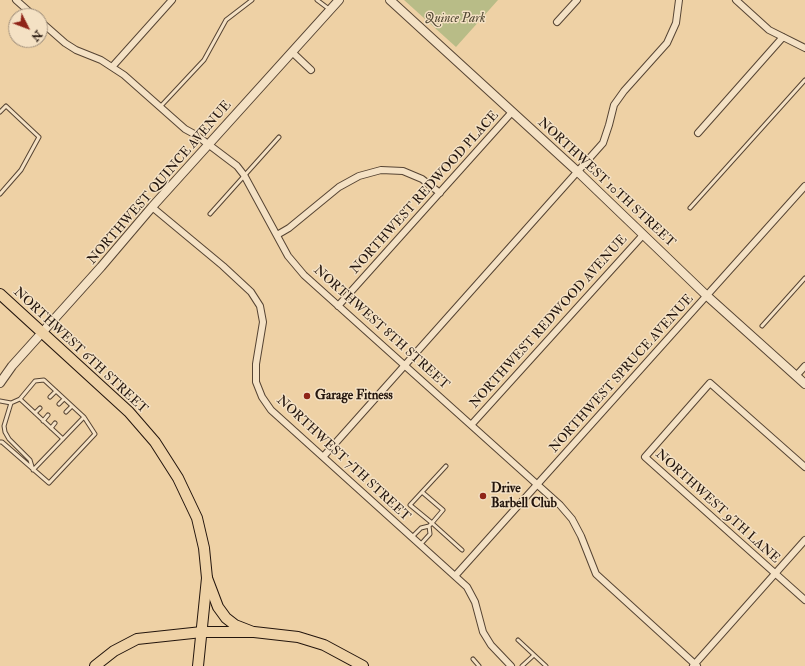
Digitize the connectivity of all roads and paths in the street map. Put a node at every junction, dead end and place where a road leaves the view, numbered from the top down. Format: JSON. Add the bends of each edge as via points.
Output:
{"nodes":[{"id":1,"x":16,"y":0,"type":"edge"},
{"id":2,"x":172,"y":0,"type":"edge"},
{"id":3,"x":252,"y":0,"type":"edge"},
{"id":4,"x":316,"y":0,"type":"edge"},
{"id":5,"x":339,"y":0,"type":"edge"},
{"id":6,"x":390,"y":0,"type":"edge"},
{"id":7,"x":577,"y":0,"type":"edge"},
{"id":8,"x":678,"y":0,"type":"edge"},
{"id":9,"x":736,"y":0,"type":"edge"},
{"id":10,"x":24,"y":2,"type":"edge"},
{"id":11,"x":330,"y":10,"type":"junction"},
{"id":12,"x":557,"y":22,"type":"dead end"},
{"id":13,"x":48,"y":28,"type":"edge"},
{"id":14,"x":783,"y":37,"type":"junction"},
{"id":15,"x":805,"y":48,"type":"edge"},
{"id":16,"x":292,"y":52,"type":"junction"},
{"id":17,"x":112,"y":67,"type":"junction"},
{"id":18,"x":311,"y":70,"type":"dead end"},
{"id":19,"x":805,"y":80,"type":"edge"},
{"id":20,"x":160,"y":107,"type":"junction"},
{"id":21,"x":0,"y":112,"type":"edge"},
{"id":22,"x":512,"y":112,"type":"junction"},
{"id":23,"x":698,"y":132,"type":"dead end"},
{"id":24,"x":279,"y":137,"type":"dead end"},
{"id":25,"x":208,"y":145,"type":"junction"},
{"id":26,"x":578,"y":172,"type":"junction"},
{"id":27,"x":244,"y":175,"type":"junction"},
{"id":28,"x":805,"y":186,"type":"edge"},
{"id":29,"x":440,"y":193,"type":"junction"},
{"id":30,"x":0,"y":194,"type":"edge"},
{"id":31,"x":152,"y":207,"type":"junction"},
{"id":32,"x":690,"y":208,"type":"dead end"},
{"id":33,"x":210,"y":214,"type":"dead end"},
{"id":34,"x":277,"y":235,"type":"junction"},
{"id":35,"x":643,"y":235,"type":"junction"},
{"id":36,"x":805,"y":278,"type":"edge"},
{"id":37,"x":0,"y":294,"type":"edge"},
{"id":38,"x":706,"y":295,"type":"junction"},
{"id":39,"x":338,"y":306,"type":"junction"},
{"id":40,"x":762,"y":326,"type":"dead end"},
{"id":41,"x":42,"y":333,"type":"junction"},
{"id":42,"x":405,"y":365,"type":"junction"},
{"id":43,"x":805,"y":366,"type":"edge"},
{"id":44,"x":796,"y":376,"type":"junction"},
{"id":45,"x":0,"y":383,"type":"edge"},
{"id":46,"x":805,"y":384,"type":"edge"},
{"id":47,"x":56,"y":391,"type":"junction"},
{"id":48,"x":50,"y":397,"type":"dead end"},
{"id":49,"x":20,"y":399,"type":"junction"},
{"id":50,"x":64,"y":399,"type":"junction"},
{"id":51,"x":0,"y":401,"type":"edge"},
{"id":52,"x":11,"y":403,"type":"junction"},
{"id":53,"x":58,"y":404,"type":"dead end"},
{"id":54,"x":72,"y":406,"type":"junction"},
{"id":55,"x":40,"y":408,"type":"dead end"},
{"id":56,"x":66,"y":412,"type":"dead end"},
{"id":57,"x":35,"y":413,"type":"junction"},
{"id":58,"x":48,"y":415,"type":"dead end"},
{"id":59,"x":84,"y":417,"type":"junction"},
{"id":60,"x":43,"y":421,"type":"junction"},
{"id":61,"x":55,"y":423,"type":"dead end"},
{"id":62,"x":472,"y":424,"type":"junction"},
{"id":63,"x":51,"y":428,"type":"junction"},
{"id":64,"x":63,"y":439,"type":"junction"},
{"id":65,"x":0,"y":442,"type":"edge"},
{"id":66,"x":323,"y":457,"type":"junction"},
{"id":67,"x":446,"y":466,"type":"dead end"},
{"id":68,"x":805,"y":467,"type":"edge"},
{"id":69,"x":33,"y":470,"type":"junction"},
{"id":70,"x":538,"y":485,"type":"junction"},
{"id":71,"x":422,"y":492,"type":"junction"},
{"id":72,"x":430,"y":525,"type":"junction"},
{"id":73,"x":412,"y":537,"type":"junction"},
{"id":74,"x":805,"y":540,"type":"edge"},
{"id":75,"x":420,"y":545,"type":"junction"},
{"id":76,"x":462,"y":550,"type":"dead end"},
{"id":77,"x":775,"y":574,"type":"junction"},
{"id":78,"x":455,"y":576,"type":"junction"},
{"id":79,"x":207,"y":578,"type":"junction"},
{"id":80,"x":805,"y":600,"type":"edge"},
{"id":81,"x":202,"y":632,"type":"junction"},
{"id":82,"x":254,"y":632,"type":"junction"},
{"id":83,"x":518,"y":640,"type":"dead end"},
{"id":84,"x":534,"y":655,"type":"junction"},
{"id":85,"x":473,"y":659,"type":"dead end"},
{"id":86,"x":695,"y":665,"type":"edge"},
{"id":87,"x":95,"y":666,"type":"edge"},
{"id":88,"x":198,"y":666,"type":"edge"},
{"id":89,"x":363,"y":666,"type":"edge"},
{"id":90,"x":479,"y":666,"type":"edge"},
{"id":91,"x":511,"y":666,"type":"edge"},
{"id":92,"x":522,"y":666,"type":"edge"},
{"id":93,"x":546,"y":666,"type":"edge"}],
"edges":[{"from":1,"to":10,"type":"street"},
{"from":2,"to":17,"type":"street"},
{"from":3,"to":20,"type":"lane","via":[[226,20],[204,60]]},
{"from":4,"to":11,"type":"lane"},
{"from":5,"to":11,"type":"street","name":"NORTHWEST QUINCE AVENUE"},
{"from":6,"to":22,"type":"street","name":"NORTHWEST 10TH STREET"},
{"from":7,"to":12,"type":"street"},
{"from":8,"to":26,"type":"street","via":[[676,23],[667,43],[614,105],[603,143]]},
{"from":9,"to":14,"type":"street","via":[[769,30]]},
{"from":11,"to":16,"type":"street","name":"NORTHWEST QUINCE AVENUE"},
{"from":13,"to":17,"type":"street","name":"NORTHWEST 8TH STREET","via":[[65,43]]},
{"from":14,"to":15,"type":"street"},
{"from":14,"to":23,"type":"street"},
{"from":16,"to":18,"type":"street"},
{"from":16,"to":25,"type":"street","name":"NORTHWEST QUINCE AVENUE"},
{"from":17,"to":20,"type":"street","name":"NORTHWEST 8TH STREET"},
{"from":19,"to":32,"type":"lane"},
{"from":20,"to":25,"type":"street","name":"NORTHWEST 8TH STREET"},
{"from":21,"to":30,"type":"lane","via":[[6,106],[40,137],[21,170]]},
{"from":22,"to":26,"type":"street","name":"NORTHWEST 10TH STREET"},
{"from":22,"to":29,"type":"street","name":"NORTHWEST REDWOOD PLACE"},
{"from":24,"to":27,"type":"lane"},
{"from":25,"to":27,"type":"street","name":"NORTHWEST 8TH STREET","via":[[238,166]]},
{"from":25,"to":31,"type":"street","name":"NORTHWEST QUINCE AVENUE"},
{"from":26,"to":35,"type":"street","name":"NORTHWEST 10TH STREET"},
{"from":26,"to":42,"type":"street"},
{"from":27,"to":33,"type":"lane"},
{"from":27,"to":34,"type":"street","name":"NORTHWEST 8TH STREET"},
{"from":28,"to":38,"type":"street","name":"NORTHWEST SPRUCE AVENUE"},
{"from":29,"to":34,"type":"street","via":[[422,179],[403,171],[381,170],[359,176],[338,187]]},
{"from":29,"to":39,"type":"street","name":"NORTHWEST REDWOOD PLACE"},
{"from":31,"to":41,"type":"street","name":"NORTHWEST QUINCE AVENUE"},
{"from":31,"to":66,"type":"street","name":"NORTHWEST 7TH STREET","via":[[251,292],[260,306],[263,322],[256,364],[256,382],[262,397],[270,410]]},
{"from":34,"to":39,"type":"street","name":"NORTHWEST 8TH STREET","via":[[296,266]]},
{"from":35,"to":38,"type":"street","name":"NORTHWEST 10TH STREET"},
{"from":35,"to":62,"type":"street","name":"NORTHWEST REDWOOD AVENUE"},
{"from":36,"to":40,"type":"lane"},
{"from":37,"to":41,"type":"main road","name":"NORTHWEST 6TH STREET"},
{"from":38,"to":44,"type":"street","name":"NORTHWEST 10TH STREET"},
{"from":38,"to":70,"type":"street","name":"NORTHWEST SPRUCE AVENUE"},
{"from":39,"to":42,"type":"street","name":"NORTHWEST 8TH STREET"},
{"from":41,"to":45,"type":"street","name":"NORTHWEST QUINCE AVENUE"},
{"from":41,"to":79,"type":"main road","name":"NORTHWEST 6TH STREET","via":[[129,412],[155,442],[178,478],[197,518]]},
{"from":42,"to":62,"type":"street","name":"NORTHWEST 8TH STREET"},
{"from":42,"to":66,"type":"street"},
{"from":43,"to":44,"type":"street"},
{"from":44,"to":46,"type":"street","name":"NORTHWEST 10TH STREET"},
{"from":47,"to":48,"type":"lane"},
{"from":47,"to":49,"type":"lane","via":[[44,380],[35,382]]},
{"from":47,"to":50,"type":"lane"},
{"from":49,"to":52,"type":"lane"},
{"from":49,"to":57,"type":"lane"},
{"from":50,"to":53,"type":"lane"},
{"from":50,"to":54,"type":"lane"},
{"from":51,"to":52,"type":"lane"},
{"from":52,"to":69,"type":"lane","via":[[4,426],[5,432],[30,460]]},
{"from":54,"to":56,"type":"lane"},
{"from":54,"to":59,"type":"lane"},
{"from":55,"to":57,"type":"lane"},
{"from":57,"to":60,"type":"lane"},
{"from":58,"to":60,"type":"lane"},
{"from":59,"to":64,"type":"lane"},
{"from":59,"to":69,"type":"lane","via":[[95,434],[49,484]]},
{"from":60,"to":63,"type":"lane"},
{"from":61,"to":63,"type":"lane"},
{"from":62,"to":70,"type":"street","name":"NORTHWEST 8TH STREET"},
{"from":63,"to":64,"type":"lane"},
{"from":64,"to":69,"type":"lane"},
{"from":65,"to":69,"type":"lane"},
{"from":66,"to":73,"type":"street","name":"NORTHWEST 7TH STREET"},
{"from":67,"to":71,"type":"lane"},
{"from":68,"to":77,"type":"street","name":"NORTHWEST 9TH LANE","via":[[710,383],[645,457]]},
{"from":70,"to":78,"type":"street","name":"NORTHWEST SPRUCE AVENUE"},
{"from":70,"to":86,"type":"street","name":"NORTHWEST 8TH STREET","via":[[572,519],[596,574]]},
{"from":71,"to":72,"type":"lane","via":[[410,505]]},
{"from":71,"to":72,"type":"lane","via":[[443,510]]},
{"from":72,"to":73,"type":"lane","via":[[421,528]]},
{"from":72,"to":75,"type":"lane","via":[[430,534]]},
{"from":72,"to":76,"type":"lane"},
{"from":73,"to":75,"type":"street","name":"NORTHWEST 7TH STREET"},
{"from":74,"to":77,"type":"street"},
{"from":75,"to":78,"type":"street","name":"NORTHWEST 7TH STREET"},
{"from":77,"to":80,"type":"street","name":"NORTHWEST 9TH LANE"},
{"from":77,"to":86,"type":"street"},
{"from":78,"to":91,"type":"street","name":"NORTHWEST 7TH STREET","via":[[467,587],[475,602],[483,632],[491,645]]},
{"from":79,"to":81,"type":"main road"},
{"from":79,"to":82,"type":"main road","via":[[218,607],[226,618]]},
{"from":81,"to":82,"type":"main road"},
{"from":81,"to":87,"type":"main road","via":[[137,640],[114,651]]},
{"from":81,"to":88,"type":"main road"},
{"from":82,"to":89,"type":"main road","via":[[298,637],[324,645]]},
{"from":83,"to":84,"type":"lane"},
{"from":84,"to":92,"type":"lane"},
{"from":84,"to":93,"type":"lane"},
{"from":85,"to":90,"type":"lane"}]}
